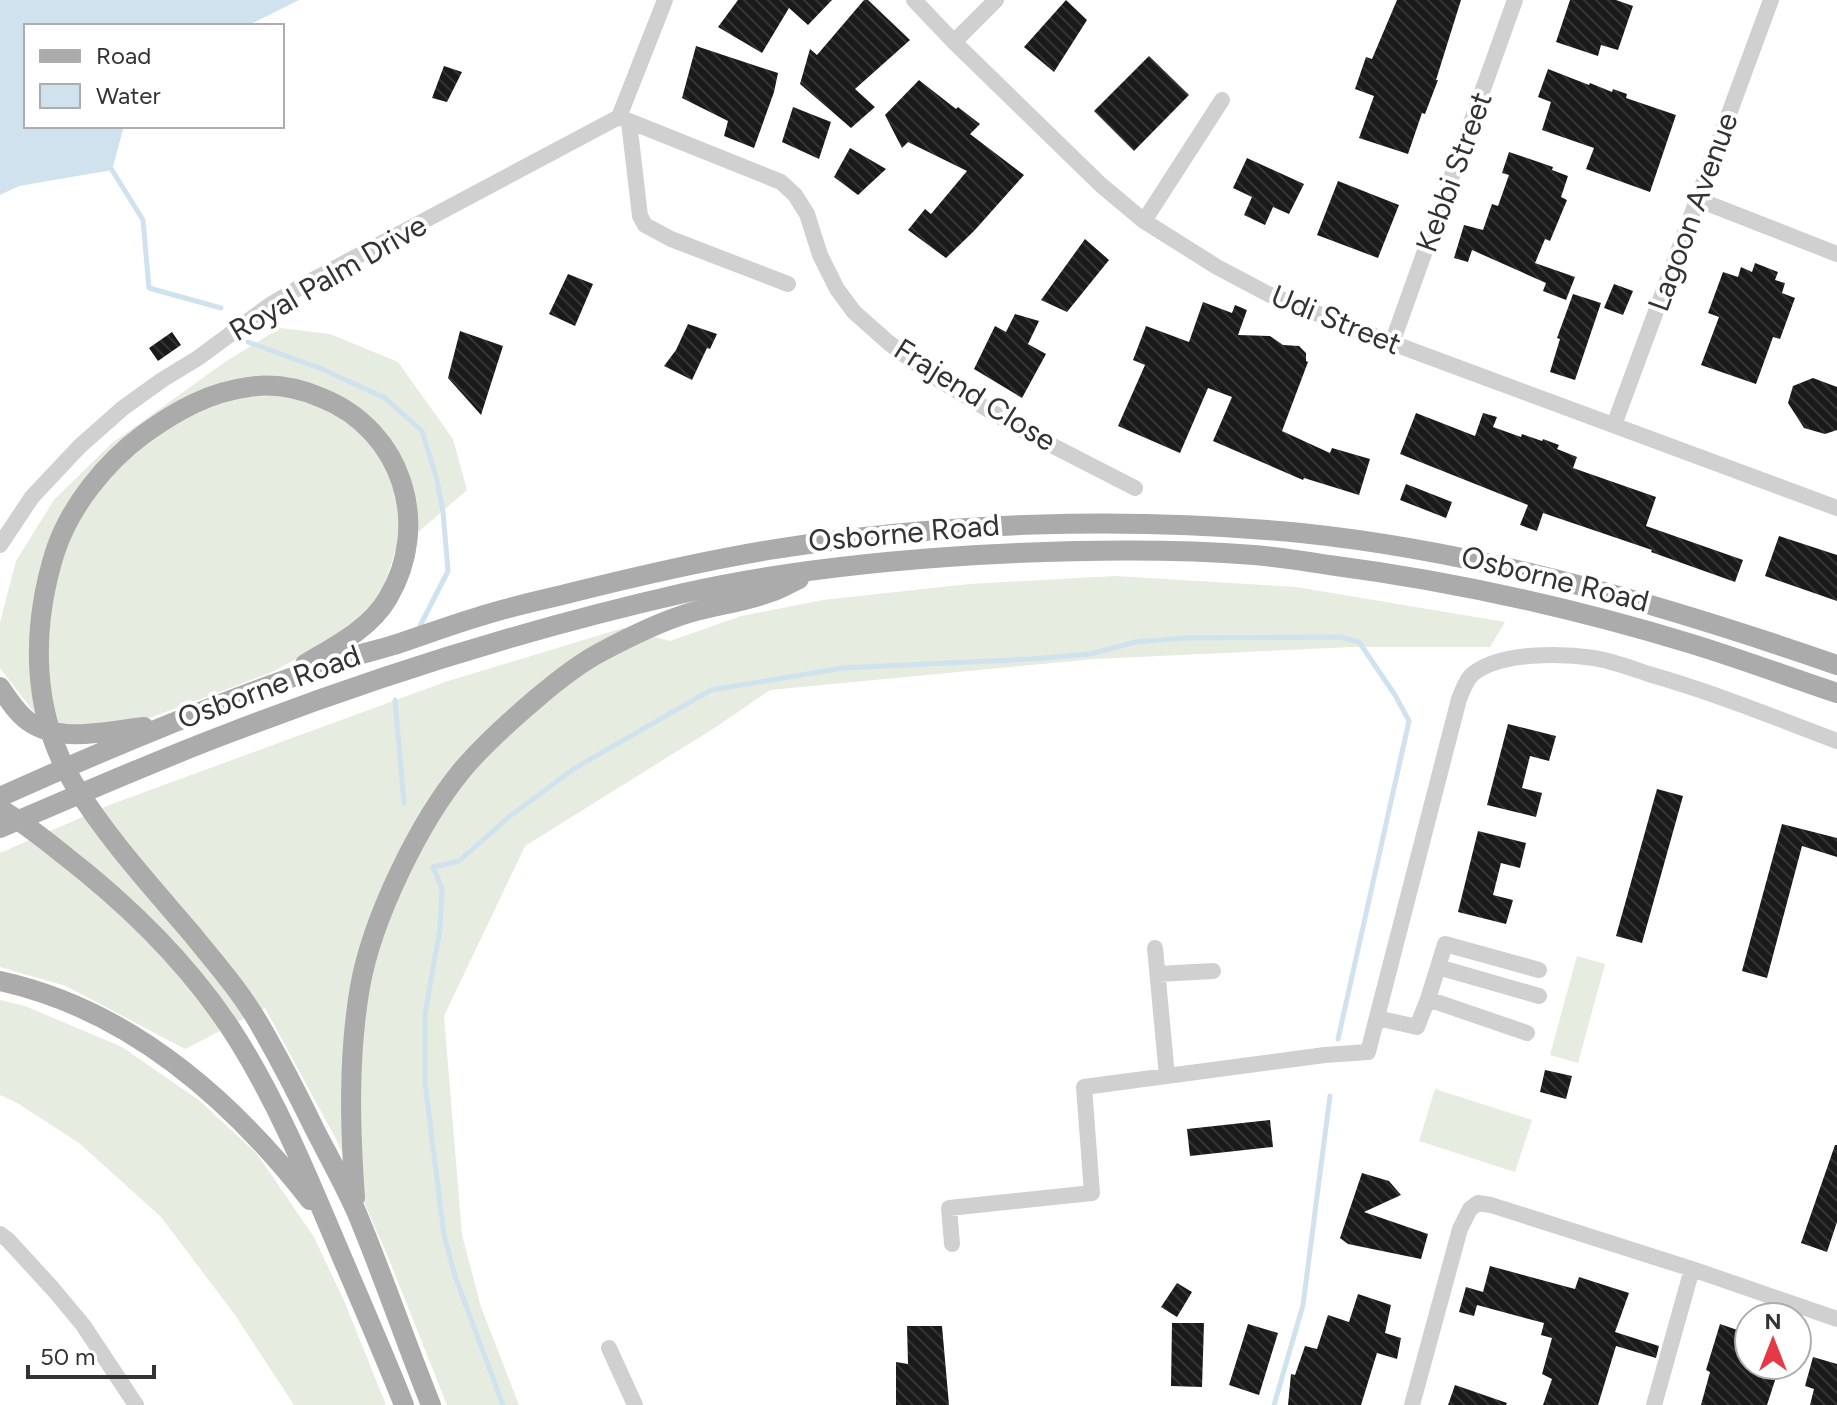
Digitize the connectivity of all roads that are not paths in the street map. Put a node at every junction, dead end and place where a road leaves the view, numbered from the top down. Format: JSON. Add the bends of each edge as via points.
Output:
{"nodes":[{"id":1,"x":665,"y":0,"type":"edge"},
{"id":2,"x":914,"y":0,"type":"edge"},
{"id":3,"x":996,"y":0,"type":"edge"},
{"id":4,"x":1515,"y":0,"type":"edge"},
{"id":5,"x":1771,"y":0,"type":"edge"},
{"id":6,"x":954,"y":42,"type":"junction"},
{"id":7,"x":1222,"y":100,"type":"dead end"},
{"id":8,"x":624,"y":120,"type":"junction"},
{"id":9,"x":1699,"y":200,"type":"junction"},
{"id":10,"x":1144,"y":221,"type":"junction"},
{"id":11,"x":1837,"y":254,"type":"edge"},
{"id":12,"x":788,"y":284,"type":"dead end"},
{"id":13,"x":1392,"y":343,"type":"junction"},
{"id":14,"x":1614,"y":425,"type":"junction"},
{"id":15,"x":1135,"y":488,"type":"dead end"},
{"id":16,"x":1837,"y":508,"type":"edge"},
{"id":17,"x":0,"y":545,"type":"edge"},
{"id":18,"x":821,"y":569,"type":"junction"},
{"id":19,"x":1837,"y":665,"type":"edge"},
{"id":20,"x":0,"y":687,"type":"edge"},
{"id":21,"x":263,"y":689,"type":"junction"},
{"id":22,"x":1837,"y":693,"type":"edge"},
{"id":23,"x":171,"y":724,"type":"junction"},
{"id":24,"x":1837,"y":741,"type":"edge"},
{"id":25,"x":0,"y":797,"type":"edge"},
{"id":26,"x":0,"y":809,"type":"edge"},
{"id":27,"x":0,"y":828,"type":"edge"},
{"id":28,"x":1155,"y":948,"type":"dead end"},
{"id":29,"x":1438,"y":967,"type":"junction"},
{"id":30,"x":1539,"y":970,"type":"dead end"},
{"id":31,"x":1213,"y":971,"type":"dead end"},
{"id":32,"x":1158,"y":974,"type":"junction"},
{"id":33,"x":0,"y":981,"type":"edge"},
{"id":34,"x":1539,"y":996,"type":"dead end"},
{"id":35,"x":1428,"y":999,"type":"junction"},
{"id":36,"x":1377,"y":1018,"type":"junction"},
{"id":37,"x":1527,"y":1033,"type":"dead end"},
{"id":38,"x":1167,"y":1076,"type":"junction"},
{"id":39,"x":300,"y":1175,"type":"junction"},
{"id":40,"x":355,"y":1210,"type":"junction"},
{"id":41,"x":0,"y":1234,"type":"edge"},
{"id":42,"x":952,"y":1244,"type":"dead end"},
{"id":43,"x":1692,"y":1269,"type":"junction"},
{"id":44,"x":1837,"y":1319,"type":"edge"},
{"id":45,"x":609,"y":1348,"type":"dead end"},
{"id":46,"x":136,"y":1405,"type":"edge"},
{"id":47,"x":404,"y":1405,"type":"edge"},
{"id":48,"x":431,"y":1405,"type":"edge"},
{"id":49,"x":635,"y":1405,"type":"edge"},
{"id":50,"x":1412,"y":1405,"type":"edge"},
{"id":51,"x":1654,"y":1405,"type":"edge"}],
"edges":[{"from":1,"to":8,"type":"street"},
{"from":2,"to":6,"type":"street","name":"Udi Street"},
{"from":3,"to":6,"type":"street"},
{"from":4,"to":13,"type":"street","name":"Kebbi Street"},
{"from":5,"to":9,"type":"street","name":"Lagoon Avenue"},
{"from":6,"to":10,"type":"street","name":"Udi Street"},
{"from":7,"to":10,"type":"street"},
{"from":8,"to":12,"type":"street","via":[[645,225]]},
{"from":8,"to":15,"type":"street","name":"Frajend Close","via":[[781,182],[807,214],[837,289],[889,343],[1010,422]]},
{"from":8,"to":17,"type":"street","name":"Royal Palm Drive","via":[[270,305],[123,408],[80,446],[32,497]]},
{"from":9,"to":11,"type":"street"},
{"from":9,"to":14,"type":"street","name":"Lagoon Avenue"},
{"from":10,"to":13,"type":"street","name":"Udi Street","via":[[1268,294]]},
{"from":13,"to":14,"type":"street","name":"Udi Street"},
{"from":14,"to":16,"type":"street","name":"Udi Street"},
{"from":18,"to":22,"type":"main road","name":"Osborne Road","via":[[1069,551],[1257,555],[1495,592],[1693,645]]},
{"from":18,"to":27,"type":"main road","name":"Osborne Road","via":[[689,592],[439,659],[231,731]]},
{"from":18,"to":40,"type":"main road","via":[[770,592],[686,614],[597,654],[491,739],[437,805],[394,885],[361,984],[351,1075]]},
{"from":19,"to":21,"type":"main road","name":"Osborne Road","via":[[1665,610],[1444,555],[1288,532],[1068,525],[915,532],[697,563],[485,614]]},
{"from":20,"to":23,"type":"main road","via":[[29,722],[47,730],[90,733]]},
{"from":21,"to":23,"type":"main road","name":"Osborne Road"},
{"from":21,"to":40,"type":"main road","via":[[369,621],[399,575],[409,520],[396,464],[362,420],[308,392],[251,386],[195,401],[140,437],[92,486],[57,546],[47,581],[39,682],[45,717],[72,781],[260,1023]]},
{"from":23,"to":25,"type":"main road","name":"Osborne Road"},
{"from":24,"to":36,"type":"street","via":[[1701,689],[1597,659],[1510,659],[1473,674],[1459,699]]},
{"from":26,"to":39,"type":"main road","via":[[96,880],[182,967],[238,1040],[287,1130]]},
{"from":28,"to":32,"type":"street"},
{"from":29,"to":30,"type":"street","via":[[1445,944]]},
{"from":29,"to":34,"type":"street"},
{"from":29,"to":35,"type":"street"},
{"from":31,"to":32,"type":"street"},
{"from":32,"to":38,"type":"street"},
{"from":33,"to":39,"type":"main road","via":[[84,1009],[123,1029],[169,1060]]},
{"from":35,"to":36,"type":"street","via":[[1417,1027]]},
{"from":35,"to":37,"type":"street"},
{"from":36,"to":38,"type":"street","via":[[1368,1052]]},
{"from":38,"to":42,"type":"street","via":[[1084,1087],[1092,1193],[949,1208]]},
{"from":39,"to":47,"type":"main road","via":[[327,1222]]},
{"from":40,"to":48,"type":"main road"},
{"from":41,"to":46,"type":"street","via":[[83,1325]]},
{"from":43,"to":44,"type":"street"},
{"from":43,"to":50,"type":"street","via":[[1491,1205],[1473,1205],[1460,1229]]},
{"from":43,"to":51,"type":"street"},
{"from":45,"to":49,"type":"street"}]}
